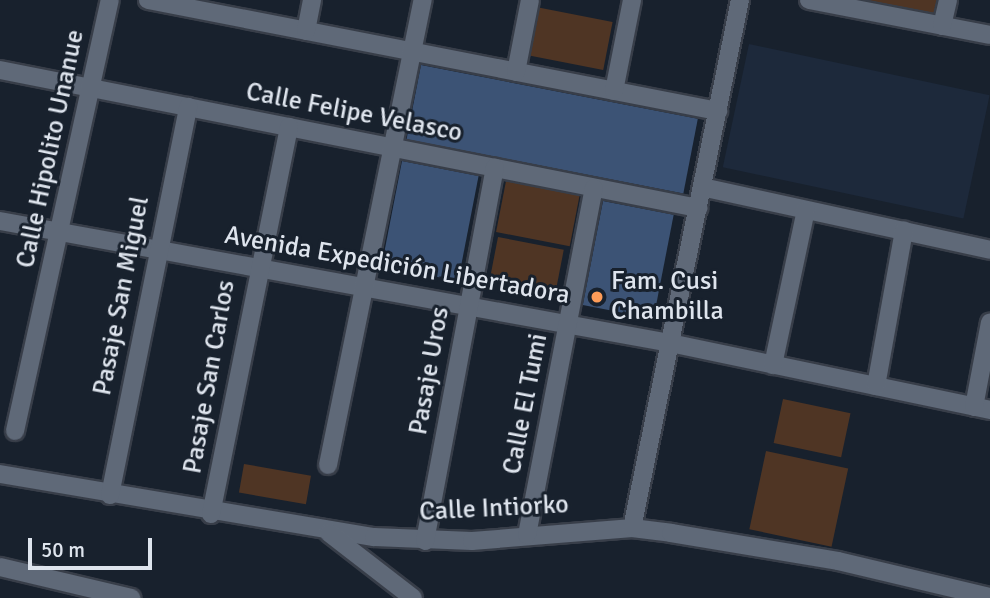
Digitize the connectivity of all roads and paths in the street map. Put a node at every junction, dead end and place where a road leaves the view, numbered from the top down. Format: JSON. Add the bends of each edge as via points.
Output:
{"nodes":[{"id":1,"x":110,"y":0,"type":"edge"},
{"id":2,"x":148,"y":0,"type":"edge"},
{"id":3,"x":312,"y":0,"type":"edge"},
{"id":4,"x":422,"y":0,"type":"edge"},
{"id":5,"x":530,"y":0,"type":"edge"},
{"id":6,"x":632,"y":0,"type":"edge"},
{"id":7,"x":740,"y":0,"type":"edge"},
{"id":8,"x":809,"y":0,"type":"edge"},
{"id":9,"x":948,"y":0,"type":"edge"},
{"id":10,"x":847,"y":4,"type":"edge"},
{"id":11,"x":213,"y":6,"type":"edge"},
{"id":12,"x":942,"y":26,"type":"junction"},
{"id":13,"x":306,"y":31,"type":"junction"},
{"id":14,"x":990,"y":35,"type":"edge"},
{"id":15,"x":411,"y":51,"type":"junction"},
{"id":16,"x":0,"y":70,"type":"edge"},
{"id":17,"x":516,"y":72,"type":"junction"},
{"id":18,"x":91,"y":88,"type":"junction"},
{"id":19,"x":614,"y":91,"type":"junction"},
{"id":20,"x":188,"y":107,"type":"junction"},
{"id":21,"x":718,"y":111,"type":"junction"},
{"id":22,"x":289,"y":127,"type":"junction"},
{"id":23,"x":391,"y":147,"type":"junction"},
{"id":24,"x":495,"y":168,"type":"junction"},
{"id":25,"x":702,"y":187,"type":"junction"},
{"id":26,"x":594,"y":188,"type":"junction"},
{"id":27,"x":698,"y":208,"type":"junction"},
{"id":28,"x":806,"y":210,"type":"junction"},
{"id":29,"x":0,"y":220,"type":"edge"},
{"id":30,"x":904,"y":231,"type":"junction"},
{"id":31,"x":61,"y":232,"type":"junction"},
{"id":32,"x":155,"y":249,"type":"junction"},
{"id":33,"x":990,"y":250,"type":"edge"},
{"id":34,"x":257,"y":267,"type":"junction"},
{"id":35,"x":361,"y":287,"type":"junction"},
{"id":36,"x":468,"y":306,"type":"junction"},
{"id":37,"x":990,"y":322,"type":"edge"},
{"id":38,"x":568,"y":324,"type":"junction"},
{"id":39,"x":670,"y":343,"type":"junction"},
{"id":40,"x":773,"y":365,"type":"junction"},
{"id":41,"x":876,"y":386,"type":"junction"},
{"id":42,"x":982,"y":409,"type":"edge"},
{"id":43,"x":15,"y":431,"type":"dead end"},
{"id":44,"x":328,"y":465,"type":"dead end"},
{"id":45,"x":0,"y":474,"type":"edge"},
{"id":46,"x":110,"y":495,"type":"junction"},
{"id":47,"x":211,"y":514,"type":"junction"},
{"id":48,"x":632,"y":528,"type":"junction"},
{"id":49,"x":326,"y":531,"type":"junction"},
{"id":50,"x":527,"y":535,"type":"junction"},
{"id":51,"x":425,"y":541,"type":"junction"},
{"id":52,"x":0,"y":567,"type":"edge"},
{"id":53,"x":990,"y":597,"type":"edge"},
{"id":54,"x":131,"y":598,"type":"edge"},
{"id":55,"x":413,"y":598,"type":"edge"}],
"edges":[{"from":1,"to":18,"type":"street","name":"Calle Hipolito Unanue"},
{"from":2,"to":11,"type":"street"},
{"from":3,"to":13,"type":"street"},
{"from":4,"to":15,"type":"street"},
{"from":5,"to":17,"type":"street"},
{"from":6,"to":19,"type":"street"},
{"from":7,"to":21,"type":"street"},
{"from":8,"to":10,"type":"street"},
{"from":9,"to":12,"type":"street"},
{"from":10,"to":12,"type":"street"},
{"from":11,"to":13,"type":"street"},
{"from":12,"to":14,"type":"street"},
{"from":13,"to":15,"type":"street"},
{"from":15,"to":17,"type":"street"},
{"from":15,"to":23,"type":"street"},
{"from":16,"to":18,"type":"street","name":"Calle Felipe Velasco"},
{"from":17,"to":19,"type":"street"},
{"from":18,"to":20,"type":"street","name":"Calle Felipe Velasco"},
{"from":18,"to":31,"type":"street","name":"Calle Hipolito Unanue"},
{"from":19,"to":21,"type":"street"},
{"from":20,"to":22,"type":"street","name":"Calle Felipe Velasco"},
{"from":20,"to":32,"type":"street","name":"Pasaje San Miguel"},
{"from":21,"to":25,"type":"street"},
{"from":22,"to":23,"type":"street","name":"Calle Felipe Velasco"},
{"from":22,"to":34,"type":"street","name":"Pasaje San Carlos"},
{"from":23,"to":24,"type":"street","name":"Calle Felipe Velasco"},
{"from":23,"to":35,"type":"street"},
{"from":24,"to":26,"type":"street","name":"Calle Felipe Velasco"},
{"from":24,"to":36,"type":"street","name":"Pasaje Uros"},
{"from":25,"to":27,"type":"street"},
{"from":25,"to":28,"type":"street"},
{"from":26,"to":27,"type":"street","name":"Calle Felipe Velasco"},
{"from":26,"to":38,"type":"street","name":"Calle El Tumi"},
{"from":27,"to":39,"type":"street"},
{"from":28,"to":30,"type":"street"},
{"from":28,"to":40,"type":"street"},
{"from":29,"to":31,"type":"street","name":"Avenida Expedición Libertadora"},
{"from":30,"to":33,"type":"street"},
{"from":30,"to":41,"type":"street"},
{"from":31,"to":32,"type":"street","name":"Avenida Expedición Libertadora"},
{"from":31,"to":43,"type":"street","name":"Calle Hipolito Unanue"},
{"from":32,"to":34,"type":"street","name":"Avenida Expedición Libertadora"},
{"from":32,"to":46,"type":"street","name":"Pasaje San Miguel"},
{"from":34,"to":35,"type":"street","name":"Avenida Expedición Libertadora"},
{"from":34,"to":47,"type":"street","name":"Pasaje San Carlos"},
{"from":35,"to":36,"type":"street","name":"Avenida Expedición Libertadora"},
{"from":35,"to":44,"type":"street"},
{"from":36,"to":38,"type":"street","name":"Avenida Expedición Libertadora"},
{"from":36,"to":51,"type":"street","name":"Pasaje Uros"},
{"from":37,"to":42,"type":"street"},
{"from":38,"to":39,"type":"street","name":"Avenida Expedición Libertadora"},
{"from":38,"to":50,"type":"street","name":"Calle El Tumi"},
{"from":39,"to":40,"type":"street","name":"Avenida Expedición Libertadora"},
{"from":39,"to":48,"type":"street"},
{"from":40,"to":41,"type":"street","name":"Avenida Expedición Libertadora"},
{"from":41,"to":42,"type":"street","name":"Avenida Expedición Libertadora"},
{"from":45,"to":46,"type":"street","name":"Calle Intiorko"},
{"from":46,"to":47,"type":"street","name":"Calle Intiorko"},
{"from":47,"to":49,"type":"street","name":"Calle Intiorko"},
{"from":48,"to":50,"type":"street","name":"Calle Intiorko"},
{"from":48,"to":53,"type":"street","name":"Calle Intiorko","via":[[838,561]]},
{"from":49,"to":51,"type":"street","name":"Calle Intiorko"},
{"from":49,"to":55,"type":"street"},
{"from":50,"to":51,"type":"street","name":"Calle Intiorko"},
{"from":52,"to":54,"type":"street"}]}
